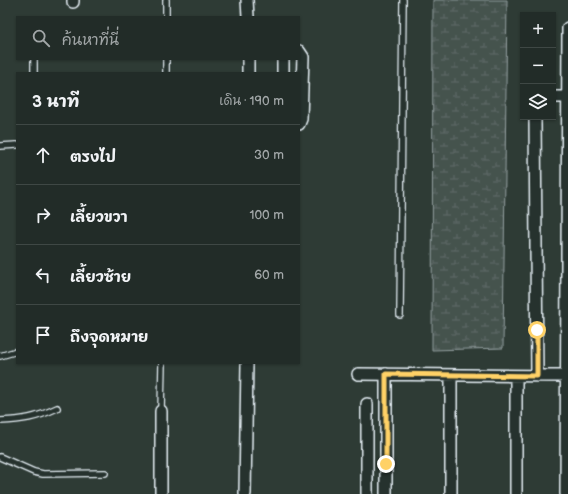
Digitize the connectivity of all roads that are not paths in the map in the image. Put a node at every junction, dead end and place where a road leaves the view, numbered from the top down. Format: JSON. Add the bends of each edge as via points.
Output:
{"nodes":[{"id":1,"x":166,"y":0,"type":"edge"},
{"id":2,"x":247,"y":0,"type":"edge"},
{"id":3,"x":403,"y":0,"type":"edge"},
{"id":4,"x":166,"y":16,"type":"edge"},
{"id":5,"x":248,"y":16,"type":"edge"},
{"id":6,"x":568,"y":28,"type":"edge"},
{"id":7,"x":300,"y":53,"type":"edge"},
{"id":8,"x":34,"y":60,"type":"edge"},
{"id":9,"x":166,"y":60,"type":"edge"},
{"id":10,"x":248,"y":60,"type":"edge"},
{"id":11,"x":283,"y":60,"type":"edge"},
{"id":12,"x":34,"y":72,"type":"edge"},
{"id":13,"x":166,"y":72,"type":"edge"},
{"id":14,"x":248,"y":72,"type":"edge"},
{"id":15,"x":283,"y":72,"type":"edge"},
{"id":16,"x":568,"y":96,"type":"edge"},
{"id":17,"x":556,"y":97,"type":"edge"},
{"id":18,"x":300,"y":102,"type":"edge"},
{"id":19,"x":535,"y":120,"type":"edge"},
{"id":20,"x":16,"y":145,"type":"edge"},
{"id":21,"x":0,"y":146,"type":"edge"},
{"id":22,"x":400,"y":315,"type":"dead end"},
{"id":23,"x":16,"y":351,"type":"edge"},
{"id":24,"x":0,"y":356,"type":"edge"},
{"id":25,"x":162,"y":364,"type":"edge"},
{"id":26,"x":247,"y":364,"type":"edge"},
{"id":27,"x":358,"y":374,"type":"dead end"},
{"id":28,"x":386,"y":374,"type":"junction"},
{"id":29,"x":451,"y":375,"type":"junction"},
{"id":30,"x":516,"y":376,"type":"junction"},
{"id":31,"x":537,"y":376,"type":"junction"},
{"id":32,"x":567,"y":376,"type":"edge"},
{"id":33,"x":367,"y":404,"type":"dead end"},
{"id":34,"x":57,"y":408,"type":"dead end"},
{"id":35,"x":161,"y":411,"type":"joint"},
{"id":36,"x":0,"y":420,"type":"edge"},
{"id":37,"x":0,"y":457,"type":"edge"},
{"id":38,"x":105,"y":473,"type":"dead end"},
{"id":39,"x":161,"y":494,"type":"edge"},
{"id":40,"x":246,"y":494,"type":"edge"},
{"id":41,"x":367,"y":494,"type":"edge"},
{"id":42,"x":386,"y":494,"type":"edge"},
{"id":43,"x":451,"y":494,"type":"edge"},
{"id":44,"x":516,"y":494,"type":"edge"},
{"id":45,"x":566,"y":494,"type":"edge"}],
"edges":[{"from":1,"to":4,"type":"lane"},
{"from":2,"to":5,"type":"street"},
{"from":3,"to":22,"type":"lane"},
{"from":6,"to":16,"type":"street"},
{"from":7,"to":18,"type":"street"},
{"from":8,"to":12,"type":"lane"},
{"from":9,"to":13,"type":"lane"},
{"from":10,"to":14,"type":"street"},
{"from":11,"to":15,"type":"street"},
{"from":16,"to":17,"type":"street"},
{"from":16,"to":32,"type":"street"},
{"from":19,"to":31,"type":"street"},
{"from":20,"to":21,"type":"lane"},
{"from":23,"to":24,"type":"lane"},
{"from":25,"to":35,"type":"lane"},
{"from":26,"to":40,"type":"street"},
{"from":27,"to":28,"type":"street"},
{"from":28,"to":29,"type":"street"},
{"from":28,"to":42,"type":"street"},
{"from":29,"to":30,"type":"street"},
{"from":29,"to":43,"type":"street"},
{"from":30,"to":31,"type":"street"},
{"from":30,"to":44,"type":"street"},
{"from":31,"to":32,"type":"street"},
{"from":32,"to":45,"type":"street"},
{"from":33,"to":41,"type":"street"},
{"from":34,"to":36,"type":"lane","via":[[26,420]]},
{"from":35,"to":39,"type":"street"},
{"from":37,"to":38,"type":"lane","via":[[43,474]]}]}
